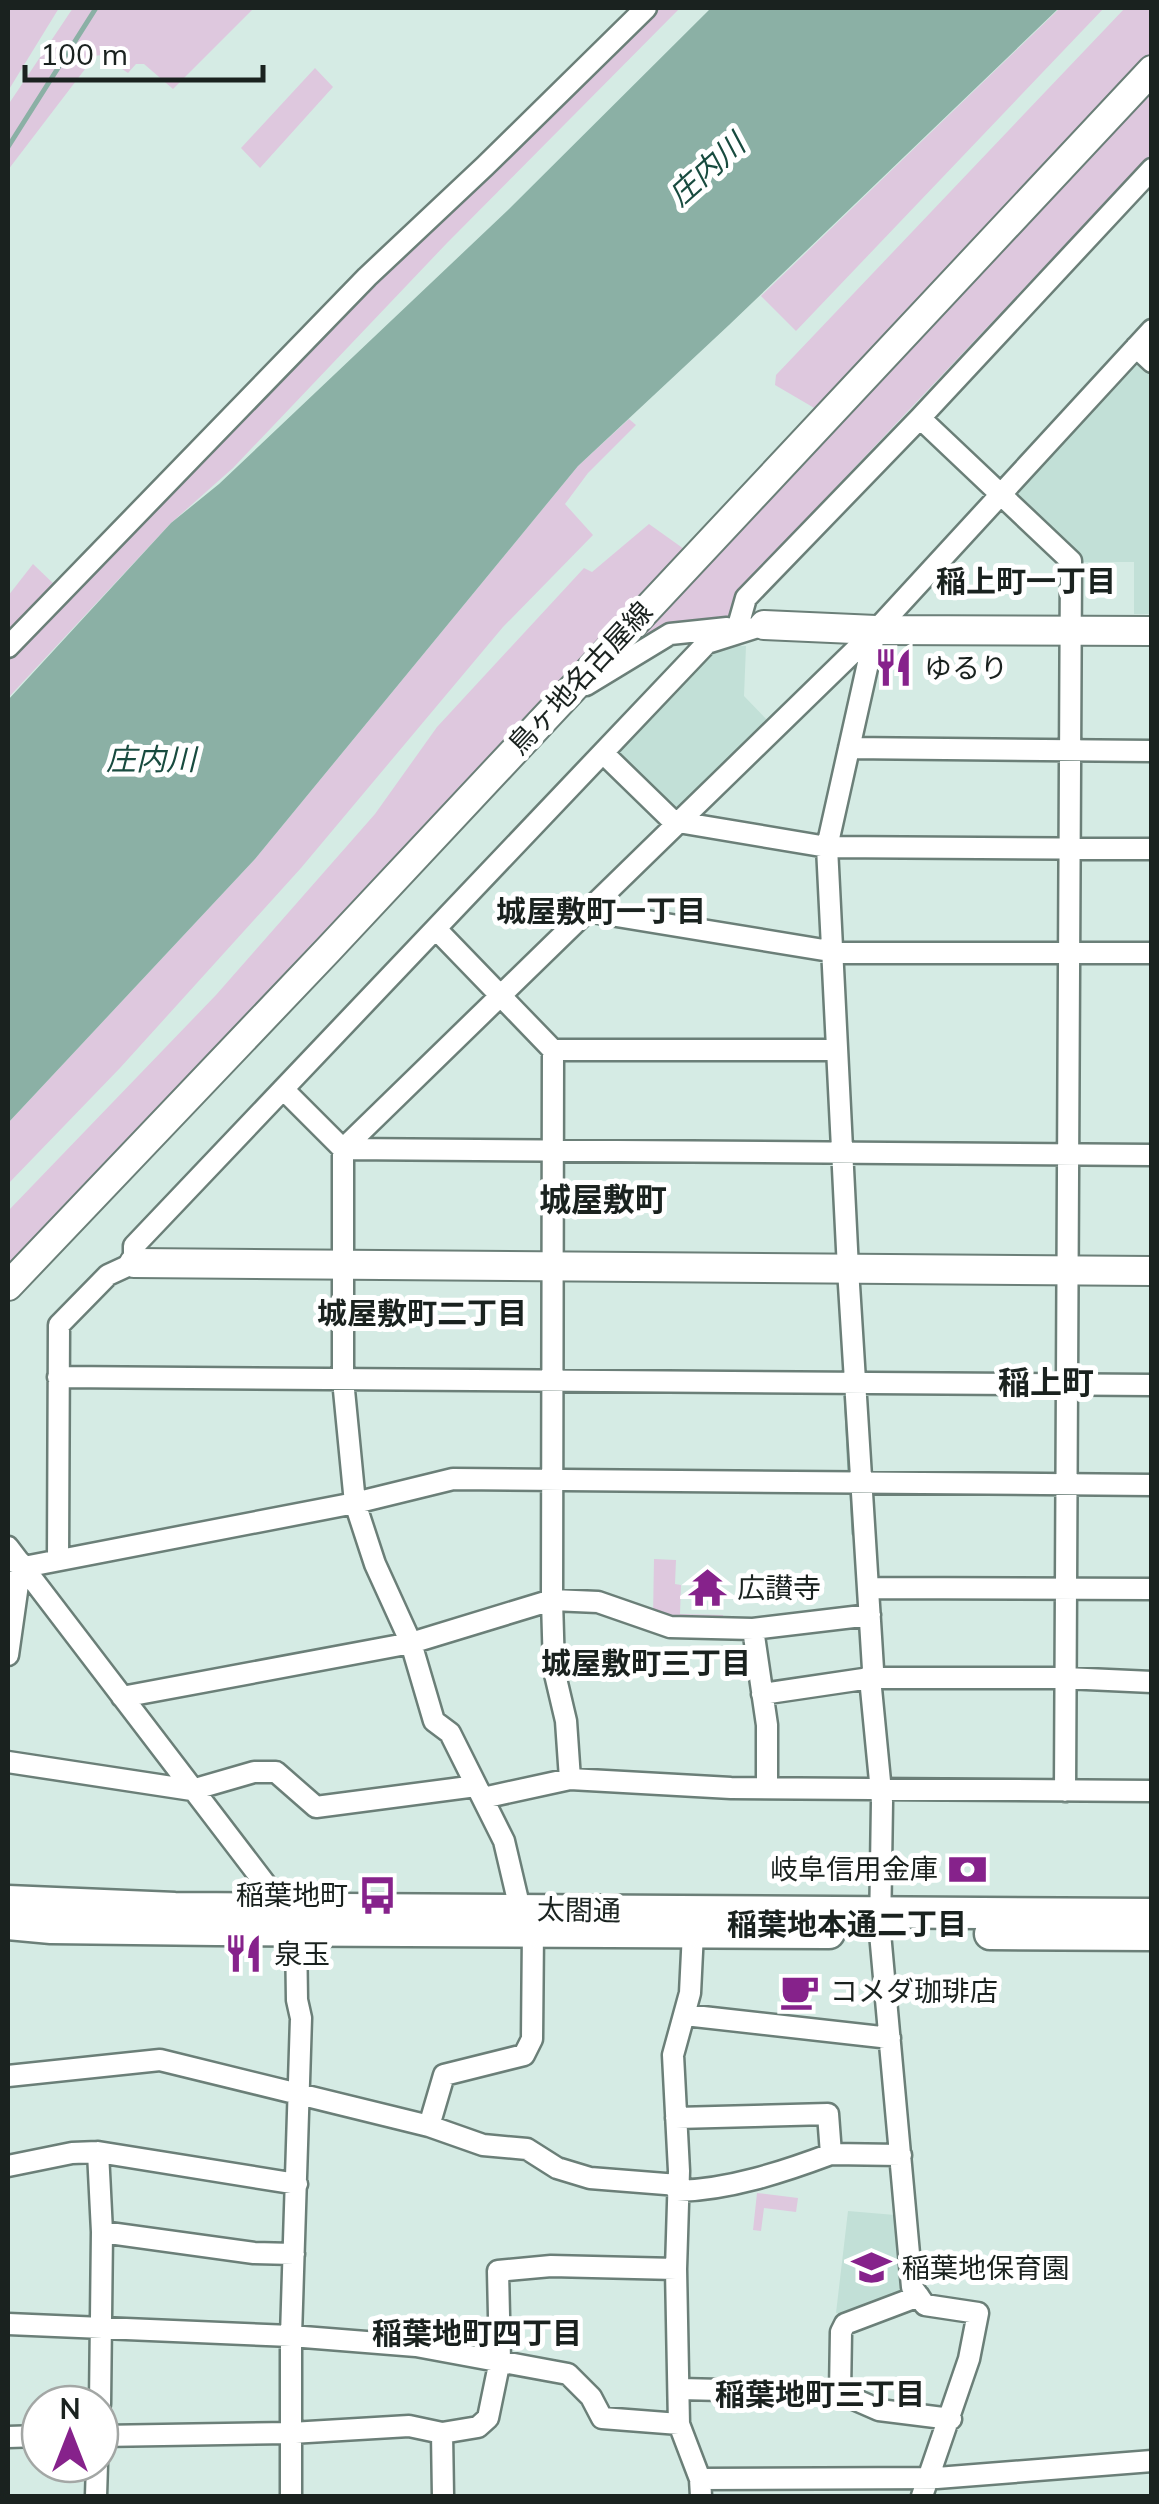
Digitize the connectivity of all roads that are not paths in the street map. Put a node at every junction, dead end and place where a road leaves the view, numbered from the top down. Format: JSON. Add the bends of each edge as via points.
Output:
{"nodes":[{"id":1,"x":646,"y":8,"type":"edge"},
{"id":2,"x":1152,"y":70,"type":"edge"},
{"id":3,"x":1152,"y":169,"type":"edge"},
{"id":4,"x":1152,"y":330,"type":"edge"},
{"id":5,"x":1136,"y":347,"type":"junction"},
{"id":6,"x":1152,"y":362,"type":"edge"},
{"id":7,"x":920,"y":418,"type":"junction"},
{"id":8,"x":999,"y":492,"type":"junction"},
{"id":9,"x":751,"y":626,"type":"junction"},
{"id":10,"x":876,"y":630,"type":"junction"},
{"id":11,"x":1072,"y":631,"type":"junction"},
{"id":12,"x":1152,"y":631,"type":"edge"},
{"id":13,"x":8,"y":646,"type":"edge"},
{"id":14,"x":555,"y":704,"type":"junction"},
{"id":15,"x":849,"y":748,"type":"junction"},
{"id":16,"x":1071,"y":750,"type":"junction"},
{"id":17,"x":1152,"y":751,"type":"edge"},
{"id":18,"x":603,"y":753,"type":"junction"},
{"id":19,"x":677,"y":823,"type":"junction"},
{"id":20,"x":827,"y":848,"type":"junction"},
{"id":21,"x":1070,"y":848,"type":"junction"},
{"id":22,"x":1152,"y":850,"type":"edge"},
{"id":23,"x":586,"y":912,"type":"junction"},
{"id":24,"x":436,"y":930,"type":"junction"},
{"id":25,"x":832,"y":952,"type":"junction"},
{"id":26,"x":1070,"y":952,"type":"junction"},
{"id":27,"x":1152,"y":953,"type":"edge"},
{"id":28,"x":501,"y":996,"type":"junction"},
{"id":29,"x":553,"y":1050,"type":"junction"},
{"id":30,"x":836,"y":1050,"type":"junction"},
{"id":31,"x":283,"y":1089,"type":"junction"},
{"id":32,"x":343,"y":1149,"type":"junction"},
{"id":33,"x":553,"y":1149,"type":"junction"},
{"id":34,"x":844,"y":1152,"type":"junction"},
{"id":35,"x":1068,"y":1155,"type":"junction"},
{"id":36,"x":1152,"y":1156,"type":"edge"},
{"id":37,"x":134,"y":1263,"type":"junction"},
{"id":38,"x":343,"y":1265,"type":"junction"},
{"id":39,"x":553,"y":1266,"type":"junction"},
{"id":40,"x":848,"y":1269,"type":"junction"},
{"id":41,"x":1068,"y":1270,"type":"junction"},
{"id":42,"x":1152,"y":1270,"type":"edge"},
{"id":43,"x":8,"y":1286,"type":"edge"},
{"id":44,"x":58,"y":1377,"type":"junction"},
{"id":45,"x":343,"y":1380,"type":"junction"},
{"id":46,"x":552,"y":1382,"type":"junction"},
{"id":47,"x":855,"y":1383,"type":"junction"},
{"id":48,"x":1067,"y":1384,"type":"junction"},
{"id":49,"x":1152,"y":1384,"type":"edge"},
{"id":50,"x":552,"y":1480,"type":"junction"},
{"id":51,"x":862,"y":1483,"type":"junction"},
{"id":52,"x":1066,"y":1484,"type":"junction"},
{"id":53,"x":1152,"y":1485,"type":"edge"},
{"id":54,"x":355,"y":1503,"type":"junction"},
{"id":55,"x":15,"y":1559,"type":"edge"},
{"id":56,"x":58,"y":1560,"type":"junction"},
{"id":57,"x":868,"y":1588,"type":"junction"},
{"id":58,"x":1066,"y":1589,"type":"junction"},
{"id":59,"x":1152,"y":1589,"type":"edge"},
{"id":60,"x":552,"y":1600,"type":"junction"},
{"id":61,"x":870,"y":1615,"type":"junction"},
{"id":62,"x":752,"y":1630,"type":"junction"},
{"id":63,"x":411,"y":1643,"type":"junction"},
{"id":64,"x":8,"y":1655,"type":"edge"},
{"id":65,"x":870,"y":1678,"type":"junction"},
{"id":66,"x":1066,"y":1678,"type":"junction"},
{"id":67,"x":1152,"y":1682,"type":"edge"},
{"id":68,"x":762,"y":1694,"type":"junction"},
{"id":69,"x":122,"y":1697,"type":"junction"},
{"id":70,"x":8,"y":1762,"type":"edge"},
{"id":71,"x":570,"y":1779,"type":"junction"},
{"id":72,"x":767,"y":1788,"type":"junction"},
{"id":73,"x":880,"y":1788,"type":"junction"},
{"id":74,"x":192,"y":1790,"type":"junction"},
{"id":75,"x":1065,"y":1790,"type":"junction"},
{"id":76,"x":1152,"y":1791,"type":"edge"},
{"id":77,"x":479,"y":1792,"type":"junction"},
{"id":78,"x":8,"y":1901,"type":"edge"},
{"id":79,"x":1152,"y":1914,"type":"edge"},
{"id":80,"x":290,"y":1919,"type":"junction"},
{"id":81,"x":527,"y":1920,"type":"junction"},
{"id":82,"x":881,"y":1923,"type":"junction"},
{"id":83,"x":8,"y":1924,"type":"edge"},
{"id":84,"x":693,"y":1932,"type":"junction"},
{"id":85,"x":1152,"y":1935,"type":"edge"},
{"id":86,"x":685,"y":2015,"type":"junction"},
{"id":87,"x":890,"y":2038,"type":"junction"},
{"id":88,"x":9,"y":2069,"type":"edge"},
{"id":89,"x":300,"y":2094,"type":"junction"},
{"id":90,"x":676,"y":2118,"type":"junction"},
{"id":91,"x":428,"y":2126,"type":"junction"},
{"id":92,"x":98,"y":2152,"type":"junction"},
{"id":93,"x":831,"y":2154,"type":"junction"},
{"id":94,"x":901,"y":2155,"type":"junction"},
{"id":95,"x":8,"y":2166,"type":"edge"},
{"id":96,"x":297,"y":2184,"type":"junction"},
{"id":97,"x":677,"y":2188,"type":"junction"},
{"id":98,"x":102,"y":2232,"type":"junction"},
{"id":99,"x":294,"y":2254,"type":"junction"},
{"id":100,"x":676,"y":2269,"type":"junction"},
{"id":101,"x":918,"y":2296,"type":"junction"},
{"id":102,"x":8,"y":2324,"type":"edge"},
{"id":103,"x":102,"y":2328,"type":"junction"},
{"id":104,"x":291,"y":2336,"type":"junction"},
{"id":105,"x":500,"y":2360,"type":"junction"},
{"id":106,"x":101,"y":2384,"type":"edge"},
{"id":107,"x":680,"y":2390,"type":"junction"},
{"id":108,"x":840,"y":2393,"type":"junction"},
{"id":109,"x":951,"y":2418,"type":"junction"},
{"id":110,"x":679,"y":2424,"type":"junction"},
{"id":111,"x":442,"y":2432,"type":"junction"},
{"id":112,"x":291,"y":2433,"type":"junction"},
{"id":113,"x":120,"y":2436,"type":"edge"},
{"id":114,"x":1152,"y":2461,"type":"edge"},
{"id":115,"x":934,"y":2487,"type":"edge"},
{"id":116,"x":701,"y":2488,"type":"edge"},
{"id":117,"x":290,"y":2496,"type":"edge"},
{"id":118,"x":442,"y":2496,"type":"edge"}],
"edges":[{"from":1,"to":13,"type":"street","via":[[367,276]]},
{"from":2,"to":14,"type":"main road","name":"鳥ヶ地名古屋線"},
{"from":3,"to":7,"type":"street"},
{"from":4,"to":5,"type":"street"},
{"from":5,"to":6,"type":"street"},
{"from":5,"to":8,"type":"street"},
{"from":7,"to":8,"type":"street"},
{"from":7,"to":9,"type":"street","via":[[746,598]]},
{"from":8,"to":10,"type":"street"},
{"from":8,"to":11,"type":"street","via":[[1071,561]]},
{"from":9,"to":10,"type":"main road"},
{"from":9,"to":14,"type":"street","via":[[670,634]]},
{"from":9,"to":18,"type":"street","via":[[707,643]]},
{"from":10,"to":11,"type":"main road"},
{"from":10,"to":15,"type":"street"},
{"from":10,"to":19,"type":"street"},
{"from":11,"to":12,"type":"main road"},
{"from":11,"to":16,"type":"street"},
{"from":14,"to":43,"type":"main road","name":"鳥ヶ地名古屋線"},
{"from":15,"to":16,"type":"street"},
{"from":15,"to":20,"type":"street"},
{"from":16,"to":17,"type":"street"},
{"from":16,"to":21,"type":"street"},
{"from":18,"to":19,"type":"street"},
{"from":18,"to":24,"type":"street"},
{"from":19,"to":20,"type":"street"},
{"from":19,"to":23,"type":"street"},
{"from":20,"to":21,"type":"street"},
{"from":20,"to":25,"type":"street"},
{"from":21,"to":22,"type":"street"},
{"from":21,"to":26,"type":"street"},
{"from":23,"to":25,"type":"street"},
{"from":23,"to":28,"type":"street"},
{"from":24,"to":28,"type":"street"},
{"from":24,"to":31,"type":"street"},
{"from":25,"to":26,"type":"street"},
{"from":25,"to":30,"type":"street"},
{"from":26,"to":27,"type":"street"},
{"from":26,"to":35,"type":"street"},
{"from":28,"to":29,"type":"street"},
{"from":28,"to":32,"type":"street"},
{"from":29,"to":30,"type":"street"},
{"from":29,"to":33,"type":"street"},
{"from":30,"to":34,"type":"street"},
{"from":31,"to":32,"type":"street"},
{"from":31,"to":37,"type":"street","via":[[134,1246]]},
{"from":32,"to":33,"type":"street"},
{"from":32,"to":38,"type":"street"},
{"from":33,"to":34,"type":"street"},
{"from":33,"to":39,"type":"street"},
{"from":34,"to":35,"type":"street"},
{"from":34,"to":40,"type":"street"},
{"from":35,"to":36,"type":"street"},
{"from":35,"to":41,"type":"street"},
{"from":37,"to":38,"type":"main road"},
{"from":37,"to":44,"type":"street","via":[[108,1275],[59,1325]]},
{"from":38,"to":39,"type":"main road"},
{"from":38,"to":45,"type":"street"},
{"from":39,"to":40,"type":"main road"},
{"from":39,"to":46,"type":"street"},
{"from":40,"to":41,"type":"main road"},
{"from":40,"to":47,"type":"street"},
{"from":41,"to":42,"type":"main road"},
{"from":41,"to":48,"type":"street"},
{"from":44,"to":45,"type":"street"},
{"from":44,"to":56,"type":"street"},
{"from":45,"to":46,"type":"street"},
{"from":45,"to":54,"type":"street"},
{"from":46,"to":47,"type":"street"},
{"from":46,"to":50,"type":"street"},
{"from":47,"to":48,"type":"street"},
{"from":47,"to":51,"type":"street"},
{"from":48,"to":49,"type":"street"},
{"from":48,"to":52,"type":"street"},
{"from":50,"to":51,"type":"street"},
{"from":50,"to":54,"type":"street","via":[[453,1479]]},
{"from":50,"to":60,"type":"street"},
{"from":51,"to":52,"type":"street"},
{"from":51,"to":57,"type":"street"},
{"from":52,"to":53,"type":"street"},
{"from":52,"to":58,"type":"street"},
{"from":54,"to":56,"type":"street"},
{"from":54,"to":63,"type":"street","via":[[374,1564]]},
{"from":55,"to":56,"type":"street"},
{"from":55,"to":64,"type":"street"},
{"from":55,"to":69,"type":"street"},
{"from":57,"to":58,"type":"street"},
{"from":57,"to":61,"type":"street"},
{"from":58,"to":59,"type":"street"},
{"from":58,"to":66,"type":"street"},
{"from":60,"to":62,"type":"street","via":[[598,1602],[670,1627]]},
{"from":60,"to":63,"type":"street"},
{"from":60,"to":71,"type":"street","via":[[554,1670]]},
{"from":61,"to":62,"type":"street"},
{"from":61,"to":65,"type":"street"},
{"from":62,"to":68,"type":"street"},
{"from":63,"to":69,"type":"street"},
{"from":63,"to":77,"type":"street","via":[[434,1721],[450,1733]]},
{"from":65,"to":66,"type":"street"},
{"from":65,"to":68,"type":"street"},
{"from":65,"to":73,"type":"street"},
{"from":66,"to":67,"type":"street"},
{"from":66,"to":75,"type":"street"},
{"from":68,"to":72,"type":"street"},
{"from":69,"to":74,"type":"street"},
{"from":70,"to":74,"type":"street"},
{"from":71,"to":72,"type":"street"},
{"from":71,"to":77,"type":"street"},
{"from":72,"to":73,"type":"street"},
{"from":73,"to":75,"type":"street"},
{"from":73,"to":82,"type":"street"},
{"from":74,"to":77,"type":"street","via":[[276,1772],[316,1807]]},
{"from":74,"to":80,"type":"street"},
{"from":75,"to":76,"type":"street"},
{"from":77,"to":81,"type":"street"},
{"from":78,"to":80,"type":"main road","name":"太閤通"},
{"from":79,"to":82,"type":"main road","name":"太閤通"},
{"from":80,"to":81,"type":"main road","name":"太閤通"},
{"from":80,"to":83,"type":"main road","name":"太閤通"},
{"from":80,"to":89,"type":"street","via":[[302,2018]]},
{"from":81,"to":82,"type":"main road","name":"太閤通"},
{"from":81,"to":84,"type":"main road","name":"太閤通"},
{"from":81,"to":91,"type":"street","via":[[532,2039],[524,2055],[444,2075]]},
{"from":82,"to":84,"type":"main road","name":"太閤通"},
{"from":82,"to":85,"type":"main road","name":"太閤通"},
{"from":82,"to":87,"type":"street"},
{"from":84,"to":86,"type":"street"},
{"from":86,"to":87,"type":"street"},
{"from":86,"to":90,"type":"street","via":[[672,2055]]},
{"from":87,"to":94,"type":"street"},
{"from":88,"to":89,"type":"street","via":[[160,2060]]},
{"from":89,"to":91,"type":"street"},
{"from":89,"to":96,"type":"street"},
{"from":90,"to":93,"type":"street","via":[[828,2114]]},
{"from":90,"to":97,"type":"street"},
{"from":91,"to":97,"type":"street","via":[[482,2145],[526,2149],[590,2178]]},
{"from":92,"to":95,"type":"street"},
{"from":92,"to":96,"type":"street"},
{"from":92,"to":98,"type":"street"},
{"from":93,"to":94,"type":"street"},
{"from":93,"to":97,"type":"street","via":[[710,2187]]},
{"from":94,"to":101,"type":"street"},
{"from":96,"to":99,"type":"street"},
{"from":97,"to":100,"type":"street"},
{"from":98,"to":99,"type":"street"},
{"from":98,"to":103,"type":"street"},
{"from":99,"to":104,"type":"street"},
{"from":100,"to":105,"type":"street","via":[[498,2271]]},
{"from":100,"to":107,"type":"street"},
{"from":101,"to":108,"type":"street","via":[[845,2324]]},
{"from":101,"to":109,"type":"street","via":[[924,2304],[978,2313]]},
{"from":102,"to":103,"type":"street"},
{"from":103,"to":104,"type":"street"},
{"from":103,"to":106,"type":"street"},
{"from":104,"to":105,"type":"street"},
{"from":104,"to":112,"type":"street"},
{"from":105,"to":110,"type":"street","via":[[568,2374],[602,2418]]},
{"from":105,"to":111,"type":"street","via":[[488,2418],[478,2427]]},
{"from":107,"to":108,"type":"street"},
{"from":107,"to":110,"type":"street"},
{"from":108,"to":109,"type":"street","via":[[879,2410]]},
{"from":109,"to":115,"type":"street"},
{"from":110,"to":116,"type":"street"},
{"from":111,"to":112,"type":"street","via":[[408,2426]]},
{"from":111,"to":118,"type":"street"},
{"from":112,"to":113,"type":"street"},
{"from":112,"to":117,"type":"street"},
{"from":114,"to":115,"type":"street"},
{"from":115,"to":116,"type":"street"}]}
